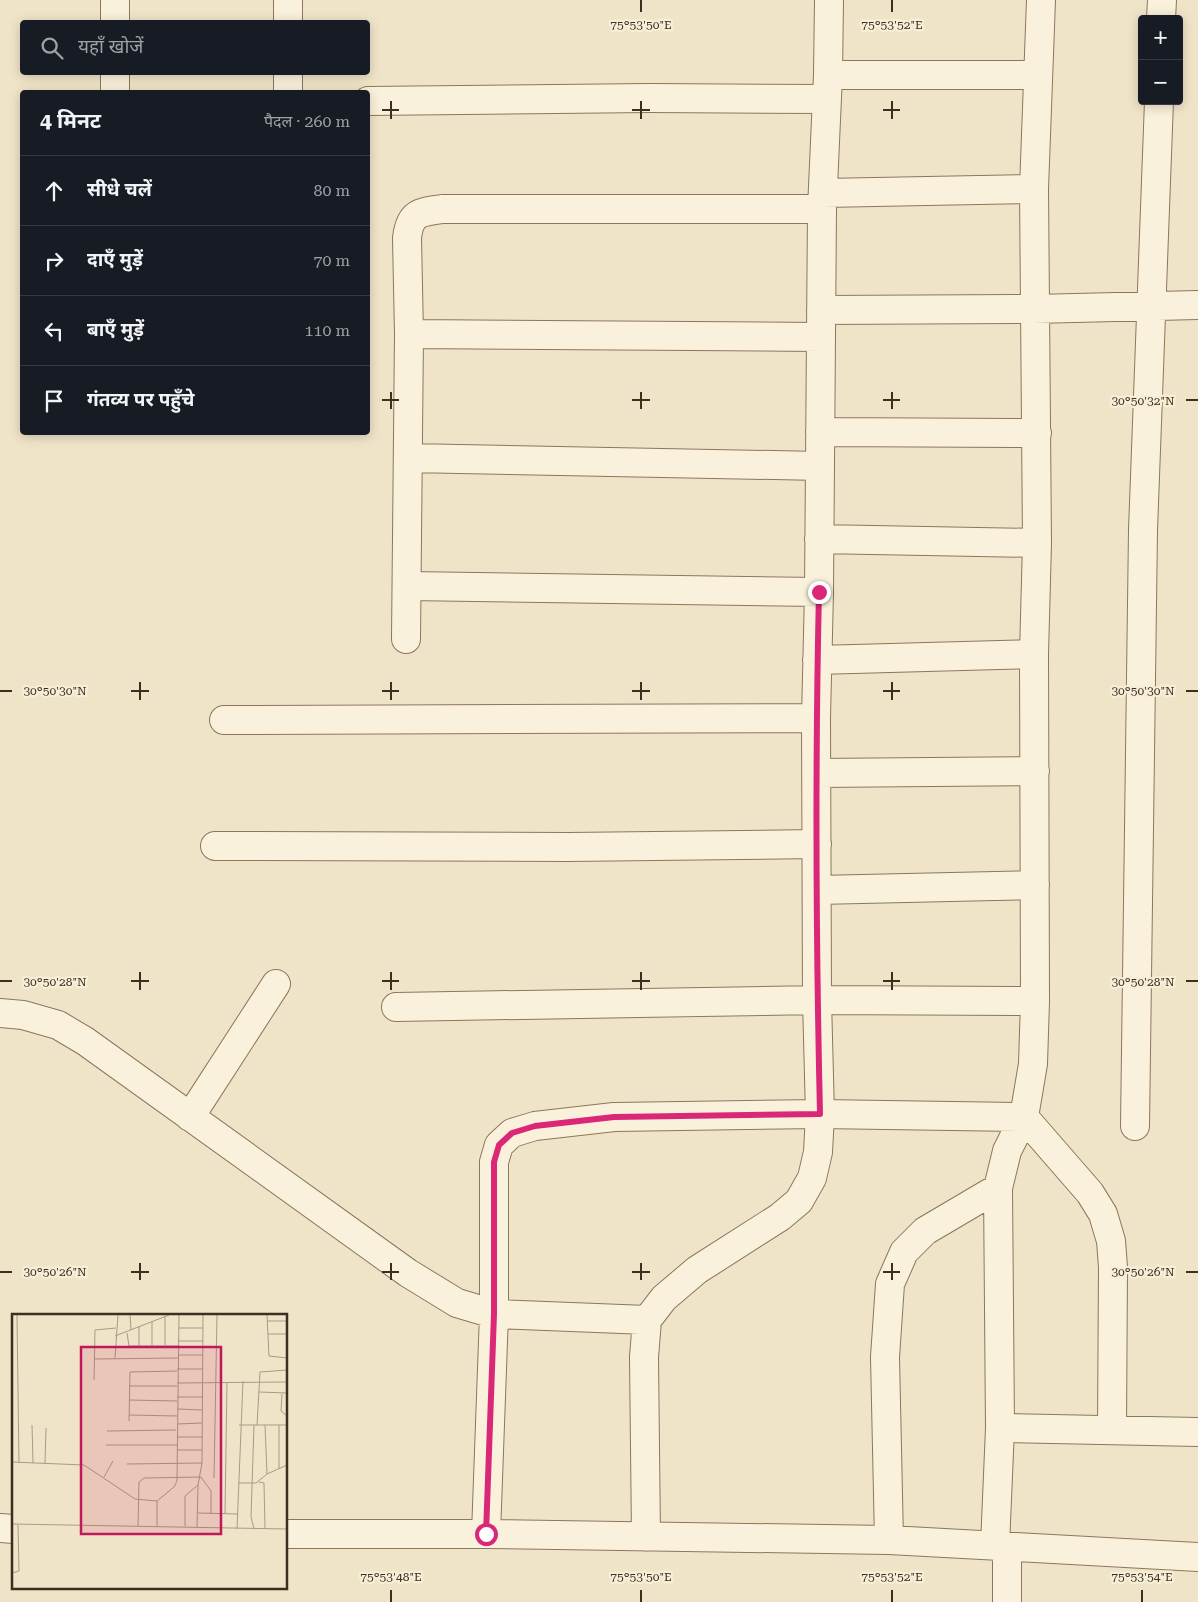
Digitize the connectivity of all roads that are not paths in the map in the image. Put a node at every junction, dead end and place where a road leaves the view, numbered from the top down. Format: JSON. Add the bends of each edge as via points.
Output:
{"nodes":[{"id":1,"x":115,"y":0,"type":"edge"},
{"id":2,"x":288,"y":0,"type":"edge"},
{"id":3,"x":830,"y":0,"type":"edge"},
{"id":4,"x":1041,"y":0,"type":"edge"},
{"id":5,"x":1162,"y":0,"type":"edge"},
{"id":6,"x":1161,"y":15,"type":"edge"},
{"id":7,"x":115,"y":20,"type":"edge"},
{"id":8,"x":288,"y":20,"type":"edge"},
{"id":9,"x":115,"y":75,"type":"edge"},
{"id":10,"x":288,"y":75,"type":"edge"},
{"id":11,"x":1038,"y":75,"type":"junction"},
{"id":12,"x":828,"y":87,"type":"junction"},
{"id":13,"x":116,"y":90,"type":"edge"},
{"id":14,"x":288,"y":90,"type":"edge"},
{"id":15,"x":370,"y":100,"type":"edge"},
{"id":16,"x":1159,"y":105,"type":"edge"},
{"id":17,"x":1034,"y":189,"type":"junction"},
{"id":18,"x":823,"y":201,"type":"junction"},
{"id":19,"x":1198,"y":305,"type":"edge"},
{"id":20,"x":1151,"y":306,"type":"junction"},
{"id":21,"x":1034,"y":308,"type":"junction"},
{"id":22,"x":820,"y":310,"type":"junction"},
{"id":23,"x":409,"y":334,"type":"junction"},
{"id":24,"x":820,"y":337,"type":"junction"},
{"id":25,"x":820,"y":432,"type":"junction"},
{"id":26,"x":1037,"y":433,"type":"junction"},
{"id":27,"x":409,"y":458,"type":"junction"},
{"id":28,"x":820,"y":466,"type":"junction"},
{"id":29,"x":819,"y":538,"type":"junction"},
{"id":30,"x":1037,"y":543,"type":"junction"},
{"id":31,"x":406,"y":586,"type":"junction"},
{"id":32,"x":819,"y":592,"type":"junction"},
{"id":33,"x":406,"y":639,"type":"dead end"},
{"id":34,"x":1034,"y":654,"type":"junction"},
{"id":35,"x":817,"y":660,"type":"junction"},
{"id":36,"x":816,"y":718,"type":"junction"},
{"id":37,"x":224,"y":720,"type":"dead end"},
{"id":38,"x":1035,"y":771,"type":"junction"},
{"id":39,"x":817,"y":773,"type":"junction"},
{"id":40,"x":817,"y":844,"type":"junction"},
{"id":41,"x":215,"y":846,"type":"dead end"},
{"id":42,"x":1035,"y":885,"type":"junction"},
{"id":43,"x":817,"y":890,"type":"junction"},
{"id":44,"x":276,"y":984,"type":"dead end"},
{"id":45,"x":817,"y":1000,"type":"junction"},
{"id":46,"x":1035,"y":1001,"type":"junction"},
{"id":47,"x":396,"y":1007,"type":"dead end"},
{"id":48,"x":0,"y":1013,"type":"edge"},
{"id":49,"x":820,"y":1114,"type":"junction"},
{"id":50,"x":190,"y":1117,"type":"junction"},
{"id":51,"x":1024,"y":1117,"type":"junction"},
{"id":52,"x":1135,"y":1126,"type":"dead end"},
{"id":53,"x":998,"y":1188,"type":"junction"},
{"id":54,"x":494,"y":1314,"type":"junction"},
{"id":55,"x":647,"y":1320,"type":"junction"},
{"id":56,"x":1000,"y":1428,"type":"junction"},
{"id":57,"x":1112,"y":1430,"type":"junction"},
{"id":58,"x":1198,"y":1432,"type":"edge"},
{"id":59,"x":288,"y":1534,"type":"edge"},
{"id":60,"x":486,"y":1534,"type":"junction"},
{"id":61,"x":646,"y":1537,"type":"junction"},
{"id":62,"x":889,"y":1540,"type":"junction"},
{"id":63,"x":1001,"y":1547,"type":"junction"},
{"id":64,"x":1198,"y":1556,"type":"edge"},
{"id":65,"x":1007,"y":1602,"type":"edge"}],
"edges":[{"from":1,"to":7,"type":"street"},
{"from":2,"to":8,"type":"street"},
{"from":3,"to":12,"type":"street"},
{"from":4,"to":11,"type":"street"},
{"from":5,"to":6,"type":"street"},
{"from":9,"to":13,"type":"street"},
{"from":10,"to":14,"type":"street"},
{"from":11,"to":12,"type":"street"},
{"from":11,"to":17,"type":"street"},
{"from":12,"to":15,"type":"street","via":[[649,98]]},
{"from":12,"to":18,"type":"street"},
{"from":16,"to":20,"type":"street"},
{"from":17,"to":18,"type":"street"},
{"from":17,"to":21,"type":"street"},
{"from":18,"to":22,"type":"street"},
{"from":18,"to":23,"type":"street","via":[[427,211],[408,225]]},
{"from":19,"to":20,"type":"street"},
{"from":20,"to":21,"type":"street"},
{"from":20,"to":52,"type":"street","via":[[1143,530]]},
{"from":21,"to":22,"type":"street"},
{"from":21,"to":26,"type":"street"},
{"from":22,"to":24,"type":"street"},
{"from":23,"to":24,"type":"street"},
{"from":23,"to":27,"type":"street"},
{"from":24,"to":25,"type":"street"},
{"from":25,"to":26,"type":"street"},
{"from":25,"to":28,"type":"street"},
{"from":26,"to":30,"type":"street"},
{"from":27,"to":28,"type":"street"},
{"from":27,"to":31,"type":"street"},
{"from":28,"to":29,"type":"street"},
{"from":29,"to":30,"type":"street"},
{"from":29,"to":32,"type":"street"},
{"from":30,"to":34,"type":"street"},
{"from":31,"to":32,"type":"street"},
{"from":31,"to":33,"type":"street"},
{"from":32,"to":35,"type":"street"},
{"from":34,"to":35,"type":"street"},
{"from":34,"to":38,"type":"street"},
{"from":35,"to":36,"type":"street"},
{"from":36,"to":37,"type":"street"},
{"from":36,"to":39,"type":"street"},
{"from":38,"to":39,"type":"street"},
{"from":38,"to":42,"type":"street"},
{"from":39,"to":40,"type":"street"},
{"from":40,"to":41,"type":"street"},
{"from":40,"to":43,"type":"street"},
{"from":42,"to":43,"type":"street"},
{"from":42,"to":46,"type":"street"},
{"from":43,"to":45,"type":"street"},
{"from":44,"to":50,"type":"street"},
{"from":45,"to":46,"type":"street"},
{"from":45,"to":47,"type":"street"},
{"from":45,"to":49,"type":"street"},
{"from":46,"to":51,"type":"street","via":[[1033,1064]]},
{"from":48,"to":50,"type":"street","via":[[23,1015],[58,1025]]},
{"from":49,"to":51,"type":"street"},
{"from":49,"to":54,"type":"street","via":[[614,1117],[535,1126],[512,1133],[499,1145],[494,1162]]},
{"from":49,"to":55,"type":"street","via":[[818,1152],[812,1178],[799,1201],[780,1217],[696,1270],[664,1298]]},
{"from":50,"to":54,"type":"street","via":[[408,1274],[458,1303]]},
{"from":51,"to":53,"type":"street","via":[[1007,1151]]},
{"from":51,"to":57,"type":"street","via":[[1090,1193],[1103,1214],[1111,1240]]},
{"from":53,"to":56,"type":"street"},
{"from":53,"to":62,"type":"street","via":[[925,1231],[904,1252],[890,1284],[885,1357]]},
{"from":54,"to":55,"type":"street"},
{"from":54,"to":60,"type":"street"},
{"from":55,"to":61,"type":"street","via":[[644,1357]]},
{"from":56,"to":57,"type":"street"},
{"from":56,"to":63,"type":"street"},
{"from":57,"to":58,"type":"street"},
{"from":59,"to":60,"type":"street"},
{"from":60,"to":61,"type":"street"},
{"from":61,"to":62,"type":"street"},
{"from":62,"to":63,"type":"street"},
{"from":63,"to":64,"type":"street"},
{"from":63,"to":65,"type":"street"}]}
